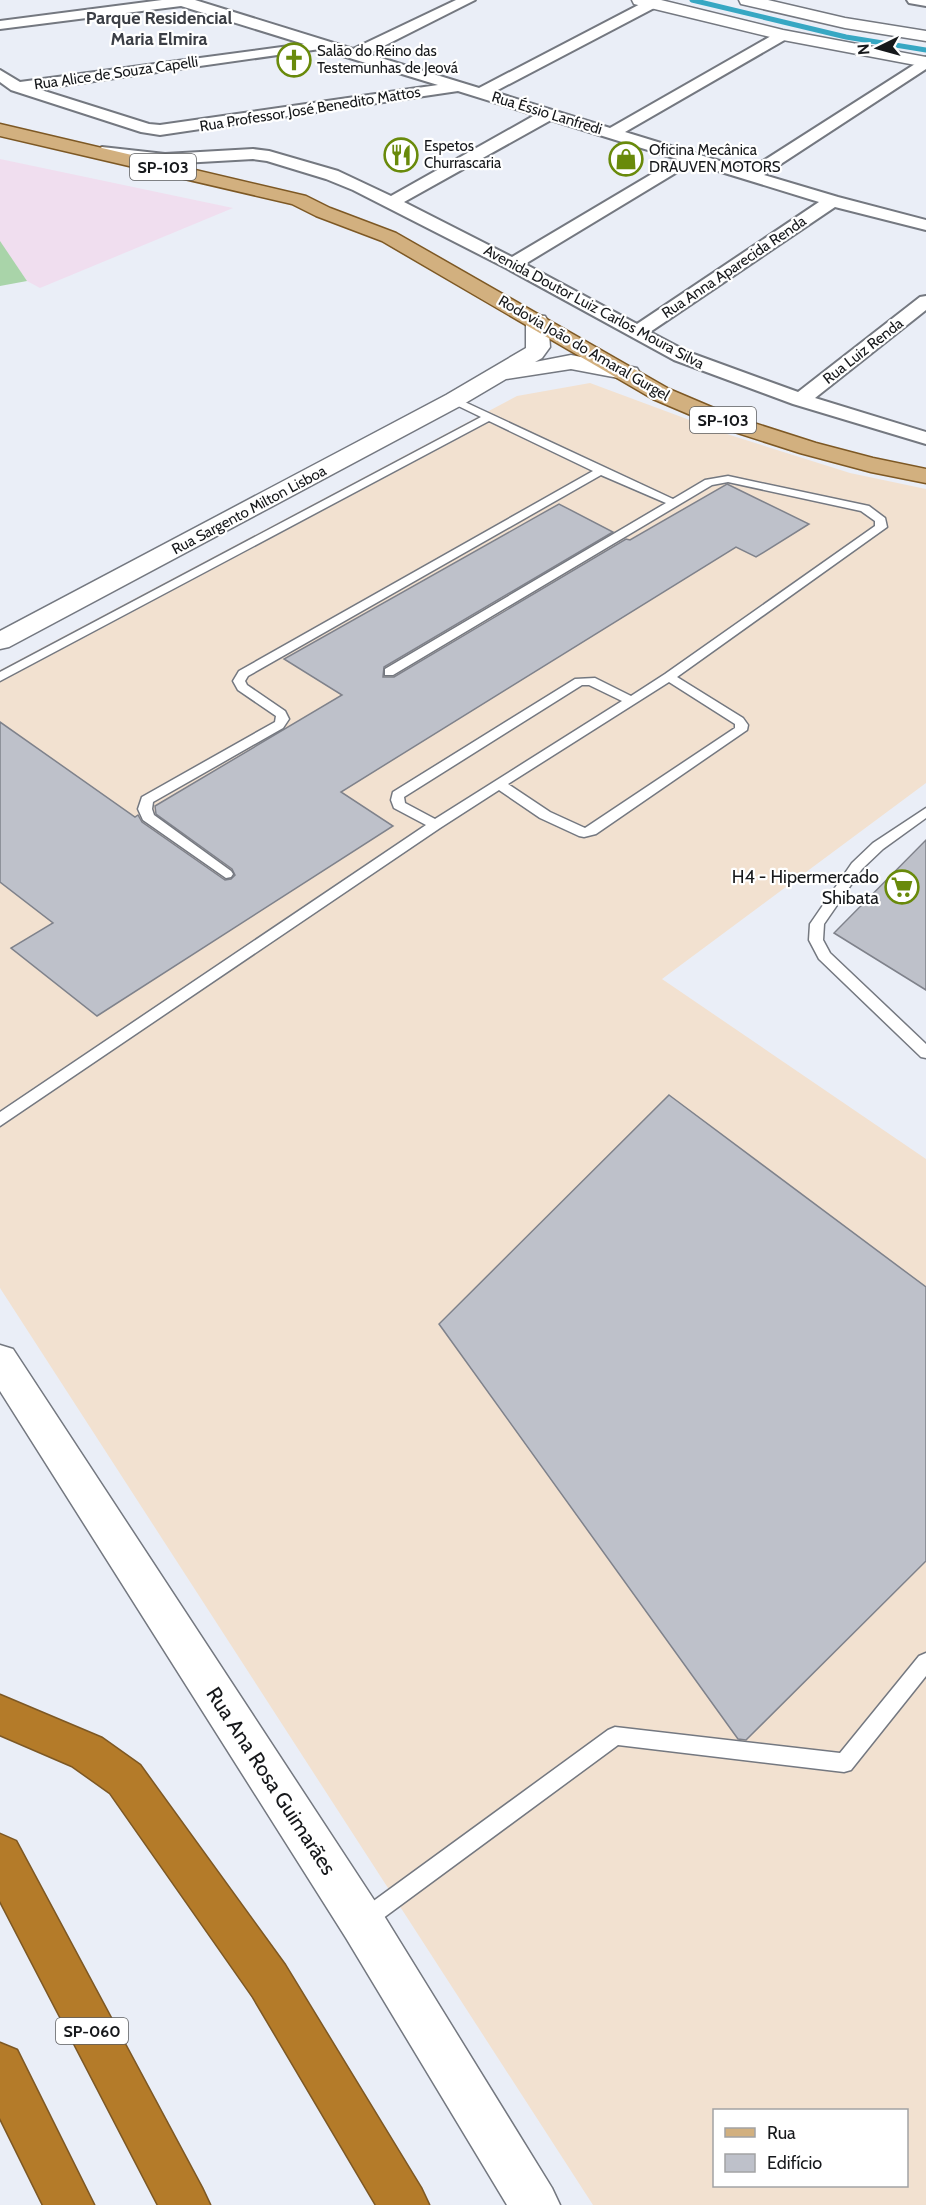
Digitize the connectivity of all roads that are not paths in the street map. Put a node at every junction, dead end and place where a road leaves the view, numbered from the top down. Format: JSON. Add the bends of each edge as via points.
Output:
{"nodes":[{"id":1,"x":82,"y":0,"type":"edge"},
{"id":2,"x":468,"y":0,"type":"edge"},
{"id":3,"x":747,"y":0,"type":"edge"},
{"id":4,"x":914,"y":0,"type":"edge"},
{"id":5,"x":184,"y":1,"type":"edge"},
{"id":6,"x":646,"y":2,"type":"edge"},
{"id":7,"x":926,"y":2,"type":"edge"},
{"id":8,"x":0,"y":11,"type":"edge"},
{"id":9,"x":0,"y":25,"type":"edge"},
{"id":10,"x":783,"y":35,"type":"junction"},
{"id":11,"x":926,"y":36,"type":"edge"},
{"id":12,"x":322,"y":46,"type":"junction"},
{"id":13,"x":352,"y":55,"type":"junction"},
{"id":14,"x":926,"y":62,"type":"edge"},
{"id":15,"x":0,"y":75,"type":"edge"},
{"id":16,"x":16,"y":87,"type":"junction"},
{"id":17,"x":460,"y":87,"type":"junction"},
{"id":18,"x":481,"y":93,"type":"junction"},
{"id":19,"x":551,"y":113,"type":"junction"},
{"id":20,"x":0,"y":130,"type":"edge"},
{"id":21,"x":612,"y":133,"type":"junction"},
{"id":22,"x":0,"y":142,"type":"edge"},
{"id":23,"x":96,"y":151,"type":"junction"},
{"id":24,"x":691,"y":157,"type":"junction"},
{"id":25,"x":245,"y":165,"type":"junction"},
{"id":26,"x":304,"y":166,"type":"junction"},
{"id":27,"x":114,"y":170,"type":"junction"},
{"id":28,"x":191,"y":174,"type":"junction"},
{"id":29,"x":751,"y":176,"type":"junction"},
{"id":30,"x":285,"y":196,"type":"junction"},
{"id":31,"x":832,"y":201,"type":"junction"},
{"id":32,"x":392,"y":202,"type":"junction"},
{"id":33,"x":323,"y":212,"type":"junction"},
{"id":34,"x":921,"y":220,"type":"edge"},
{"id":35,"x":512,"y":264,"type":"junction"},
{"id":36,"x":926,"y":301,"type":"edge"},
{"id":37,"x":537,"y":321,"type":"junction"},
{"id":38,"x":636,"y":333,"type":"junction"},
{"id":39,"x":629,"y":373,"type":"junction"},
{"id":40,"x":496,"y":376,"type":"junction"},
{"id":41,"x":454,"y":400,"type":"junction"},
{"id":42,"x":800,"y":400,"type":"junction"},
{"id":43,"x":490,"y":416,"type":"junction"},
{"id":44,"x":926,"y":438,"type":"edge"},
{"id":45,"x":602,"y":471,"type":"junction"},
{"id":46,"x":926,"y":476,"type":"edge"},
{"id":47,"x":674,"y":503,"type":"junction"},
{"id":48,"x":0,"y":641,"type":"edge"},
{"id":49,"x":389,"y":672,"type":"dead end"},
{"id":50,"x":0,"y":677,"type":"edge"},
{"id":51,"x":669,"y":677,"type":"junction"},
{"id":52,"x":632,"y":701,"type":"junction"},
{"id":53,"x":500,"y":785,"type":"junction"},
{"id":54,"x":926,"y":812,"type":"edge"},
{"id":55,"x":435,"y":825,"type":"junction"},
{"id":56,"x":226,"y":874,"type":"dead end"},
{"id":57,"x":926,"y":1053,"type":"edge"},
{"id":58,"x":0,"y":1120,"type":"edge"},
{"id":59,"x":0,"y":1360,"type":"edge"},
{"id":60,"x":926,"y":1662,"type":"edge"},
{"id":61,"x":0,"y":1715,"type":"edge"},
{"id":62,"x":0,"y":1856,"type":"edge"},
{"id":63,"x":362,"y":1922,"type":"junction"},
{"id":64,"x":0,"y":2067,"type":"edge"},
{"id":65,"x":69,"y":2205,"type":"edge"},
{"id":66,"x":185,"y":2205,"type":"edge"},
{"id":67,"x":404,"y":2205,"type":"edge"},
{"id":68,"x":535,"y":2205,"type":"edge"}],
"edges":[{"from":1,"to":8,"type":"street"},
{"from":2,"to":13,"type":"street"},
{"from":3,"to":11,"type":"street","via":[[845,23]]},
{"from":4,"to":7,"type":"street"},
{"from":5,"to":9,"type":"street"},
{"from":5,"to":12,"type":"street","name":"Rua Éssio Lanfredi"},
{"from":6,"to":10,"type":"street"},
{"from":6,"to":18,"type":"street"},
{"from":10,"to":14,"type":"street"},
{"from":10,"to":21,"type":"street"},
{"from":12,"to":13,"type":"street","name":"Rua Éssio Lanfredi"},
{"from":12,"to":16,"type":"street","name":"Rua Alice de Souza Capelli"},
{"from":13,"to":17,"type":"street","name":"Rua Éssio Lanfredi"},
{"from":14,"to":29,"type":"street"},
{"from":15,"to":16,"type":"street"},
{"from":16,"to":17,"type":"street","name":"Rua Professor José Benedito Mattos","via":[[160,130]]},
{"from":17,"to":18,"type":"street","name":"Rua Éssio Lanfredi"},
{"from":18,"to":19,"type":"street","name":"Rua Éssio Lanfredi"},
{"from":19,"to":21,"type":"street","name":"Rua Éssio Lanfredi"},
{"from":19,"to":32,"type":"street"},
{"from":20,"to":23,"type":"main road","name":"Rodovia João do Amaral Gurgel","number":"SP-103"},
{"from":21,"to":24,"type":"street","name":"Rua Éssio Lanfredi"},
{"from":22,"to":27,"type":"main road","name":"Rodovia João do Amaral Gurgel"},
{"from":23,"to":26,"type":"street","via":[[165,159],[253,154]]},
{"from":23,"to":28,"type":"main road","name":"Rodovia João do Amaral Gurgel","number":"SP-103"},
{"from":24,"to":29,"type":"street","name":"Rua Éssio Lanfredi"},
{"from":24,"to":35,"type":"street"},
{"from":25,"to":26,"type":"street"},
{"from":25,"to":28,"type":"street"},
{"from":25,"to":30,"type":"main road","via":[[246,178]]},
{"from":26,"to":32,"type":"street","name":"Avenida Doutor Luiz Carlos Moura Silva"},
{"from":27,"to":28,"type":"main road"},
{"from":27,"to":33,"type":"main road","name":"Rodovia João do Amaral Gurgel"},
{"from":28,"to":30,"type":"main road","name":"Rodovia João do Amaral Gurgel","number":"SP-103"},
{"from":29,"to":31,"type":"street","name":"Rua Éssio Lanfredi"},
{"from":30,"to":33,"type":"main road","name":"Rodovia João do Amaral Gurgel","number":"SP-103"},
{"from":31,"to":34,"type":"street","name":"Rua Éssio Lanfredi"},
{"from":31,"to":38,"type":"street","name":"Rua Anna Aparecida Renda"},
{"from":32,"to":35,"type":"street","name":"Avenida Doutor Luiz Carlos Moura Silva"},
{"from":33,"to":37,"type":"main road","name":"Rodovia João do Amaral Gurgel","number":"SP-103","via":[[389,237]]},
{"from":35,"to":38,"type":"street","name":"Avenida Doutor Luiz Carlos Moura Silva"},
{"from":36,"to":42,"type":"street","name":"Rua Luiz Renda"},
{"from":37,"to":39,"type":"main road","name":"Rodovia João do Amaral Gurgel","number":"SP-103"},
{"from":37,"to":40,"type":"street","name":"Rua Sargento Milton Lisboa","via":[[539,347]]},
{"from":38,"to":42,"type":"street","name":"Avenida Doutor Luiz Carlos Moura Silva","via":[[736,379]]},
{"from":39,"to":40,"type":"street","via":[[571,363]]},
{"from":39,"to":46,"type":"main road","name":"Rodovia João do Amaral Gurgel","number":"SP-103","via":[[661,394],[727,422],[808,448]]},
{"from":40,"to":41,"type":"street","name":"Rua Sargento Milton Lisboa"},
{"from":41,"to":43,"type":"lane"},
{"from":41,"to":48,"type":"street","name":"Rua Sargento Milton Lisboa"},
{"from":42,"to":44,"type":"street","name":"Avenida Doutor Luiz Carlos Moura Silva"},
{"from":43,"to":45,"type":"lane"},
{"from":43,"to":50,"type":"lane"},
{"from":45,"to":47,"type":"lane"},
{"from":45,"to":56,"type":"lane","via":[[243,674],[239,681],[242,687],[280,714],[283,719],[279,725],[147,800],[145,809],[148,817]]},
{"from":47,"to":49,"type":"lane"},
{"from":47,"to":51,"type":"lane","via":[[709,482],[728,479],[864,508],[881,520],[881,527]]},
{"from":51,"to":52,"type":"lane"},
{"from":51,"to":53,"type":"lane","via":[[739,721],[741,730],[584,833],[545,815]]},
{"from":52,"to":53,"type":"lane"},
{"from":52,"to":55,"type":"lane","via":[[591,681],[579,682],[398,795],[399,805]]},
{"from":53,"to":55,"type":"lane"},
{"from":54,"to":57,"type":"lane","via":[[857,866],[817,924],[816,940],[824,956]]},
{"from":55,"to":58,"type":"lane"},
{"from":59,"to":63,"type":"street","name":"Rua Ana Rosa Guimarães"},
{"from":60,"to":63,"type":"lane","via":[[844,1763],[615,1736]]},
{"from":61,"to":67,"type":"highway","via":[[87,1752],[125,1779],[269,1981]]},
{"from":62,"to":66,"type":"highway","number":"SP-060"},
{"from":63,"to":68,"type":"street","name":"Rua Ana Rosa Guimarães"},
{"from":64,"to":65,"type":"highway"}]}
